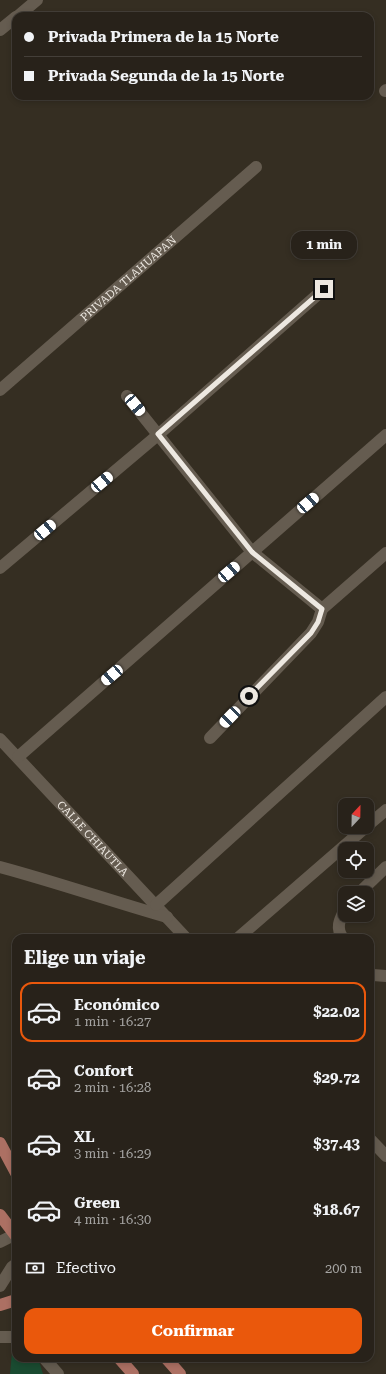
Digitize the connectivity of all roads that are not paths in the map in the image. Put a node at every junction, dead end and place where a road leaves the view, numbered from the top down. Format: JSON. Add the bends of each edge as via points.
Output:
{"nodes":[{"id":1,"x":37,"y":0,"type":"edge"},
{"id":2,"x":23,"y":12,"type":"edge"},
{"id":3,"x":12,"y":21,"type":"edge"},
{"id":4,"x":0,"y":30,"type":"edge"},
{"id":5,"x":256,"y":167,"type":"dead end"},
{"id":6,"x":324,"y":289,"type":"dead end"},
{"id":7,"x":0,"y":390,"type":"edge"},
{"id":8,"x":127,"y":396,"type":"dead end"},
{"id":9,"x":158,"y":434,"type":"junction"},
{"id":10,"x":386,"y":435,"type":"edge"},
{"id":11,"x":252,"y":552,"type":"junction"},
{"id":12,"x":386,"y":553,"type":"edge"},
{"id":13,"x":0,"y":568,"type":"edge"},
{"id":14,"x":322,"y":609,"type":"junction"},
{"id":15,"x":386,"y":697,"type":"edge"},
{"id":16,"x":210,"y":738,"type":"dead end"},
{"id":17,"x":0,"y":739,"type":"edge"},
{"id":18,"x":18,"y":757,"type":"junction"},
{"id":19,"x":386,"y":810,"type":"edge"},
{"id":20,"x":374,"y":821,"type":"edge"},
{"id":21,"x":359,"y":834,"type":"edge"},
{"id":22,"x":0,"y":867,"type":"edge"},
{"id":23,"x":386,"y":867,"type":"edge"},
{"id":24,"x":366,"y":886,"type":"edge"},
{"id":25,"x":156,"y":905,"type":"junction"},
{"id":26,"x":168,"y":918,"type":"junction"},
{"id":27,"x":339,"y":922,"type":"edge"},
{"id":28,"x":182,"y":934,"type":"edge"},
{"id":29,"x":243,"y":934,"type":"edge"},
{"id":30,"x":340,"y":934,"type":"edge"},
{"id":31,"x":374,"y":975,"type":"edge"},
{"id":32,"x":386,"y":976,"type":"edge"},
{"id":33,"x":374,"y":1142,"type":"edge"},
{"id":34,"x":0,"y":1143,"type":"edge"},
{"id":35,"x":386,"y":1156,"type":"edge"},
{"id":36,"x":12,"y":1166,"type":"edge"},
{"id":37,"x":0,"y":1215,"type":"edge"},
{"id":38,"x":12,"y":1231,"type":"edge"},
{"id":39,"x":12,"y":1236,"type":"edge"},
{"id":40,"x":0,"y":1242,"type":"edge"},
{"id":41,"x":12,"y":1267,"type":"edge"},
{"id":42,"x":0,"y":1286,"type":"edge"},
{"id":43,"x":12,"y":1301,"type":"edge"},
{"id":44,"x":0,"y":1305,"type":"edge"},
{"id":45,"x":0,"y":1337,"type":"edge"},
{"id":46,"x":12,"y":1337,"type":"edge"},
{"id":47,"x":48,"y":1362,"type":"edge"},
{"id":48,"x":122,"y":1362,"type":"edge"},
{"id":49,"x":170,"y":1362,"type":"edge"},
{"id":50,"x":58,"y":1374,"type":"edge"},
{"id":51,"x":133,"y":1374,"type":"edge"},
{"id":52,"x":180,"y":1374,"type":"edge"}],
"edges":[{"from":1,"to":2,"type":"street"},
{"from":3,"to":4,"type":"street"},
{"from":5,"to":7,"type":"street","name":"PRIVADA TLAHUAPAN"},
{"from":6,"to":9,"type":"street"},
{"from":8,"to":9,"type":"street"},
{"from":9,"to":11,"type":"street"},
{"from":9,"to":13,"type":"street"},
{"from":10,"to":11,"type":"street"},
{"from":11,"to":14,"type":"street"},
{"from":11,"to":18,"type":"street"},
{"from":12,"to":14,"type":"street"},
{"from":14,"to":16,"type":"street","via":[[311,633]]},
{"from":15,"to":25,"type":"street"},
{"from":17,"to":18,"type":"street","name":"CALLE CHIAUTLA"},
{"from":18,"to":25,"type":"street","name":"CALLE CHIAUTLA"},
{"from":19,"to":20,"type":"street"},
{"from":21,"to":29,"type":"street"},
{"from":22,"to":26,"type":"street"},
{"from":23,"to":24,"type":"street"},
{"from":25,"to":26,"type":"street","name":"CALLE CHIAUTLA"},
{"from":26,"to":28,"type":"street","name":"CALLE CHIAUTLA"},
{"from":27,"to":30,"type":"street"},
{"from":31,"to":32,"type":"street"},
{"from":33,"to":35,"type":"street"},
{"from":34,"to":36,"type":"main road"},
{"from":37,"to":38,"type":"main road"},
{"from":39,"to":40,"type":"street"},
{"from":41,"to":42,"type":"street"},
{"from":43,"to":44,"type":"main road"},
{"from":45,"to":46,"type":"street"},
{"from":47,"to":50,"type":"street"},
{"from":48,"to":51,"type":"main road"},
{"from":49,"to":52,"type":"main road"}]}
